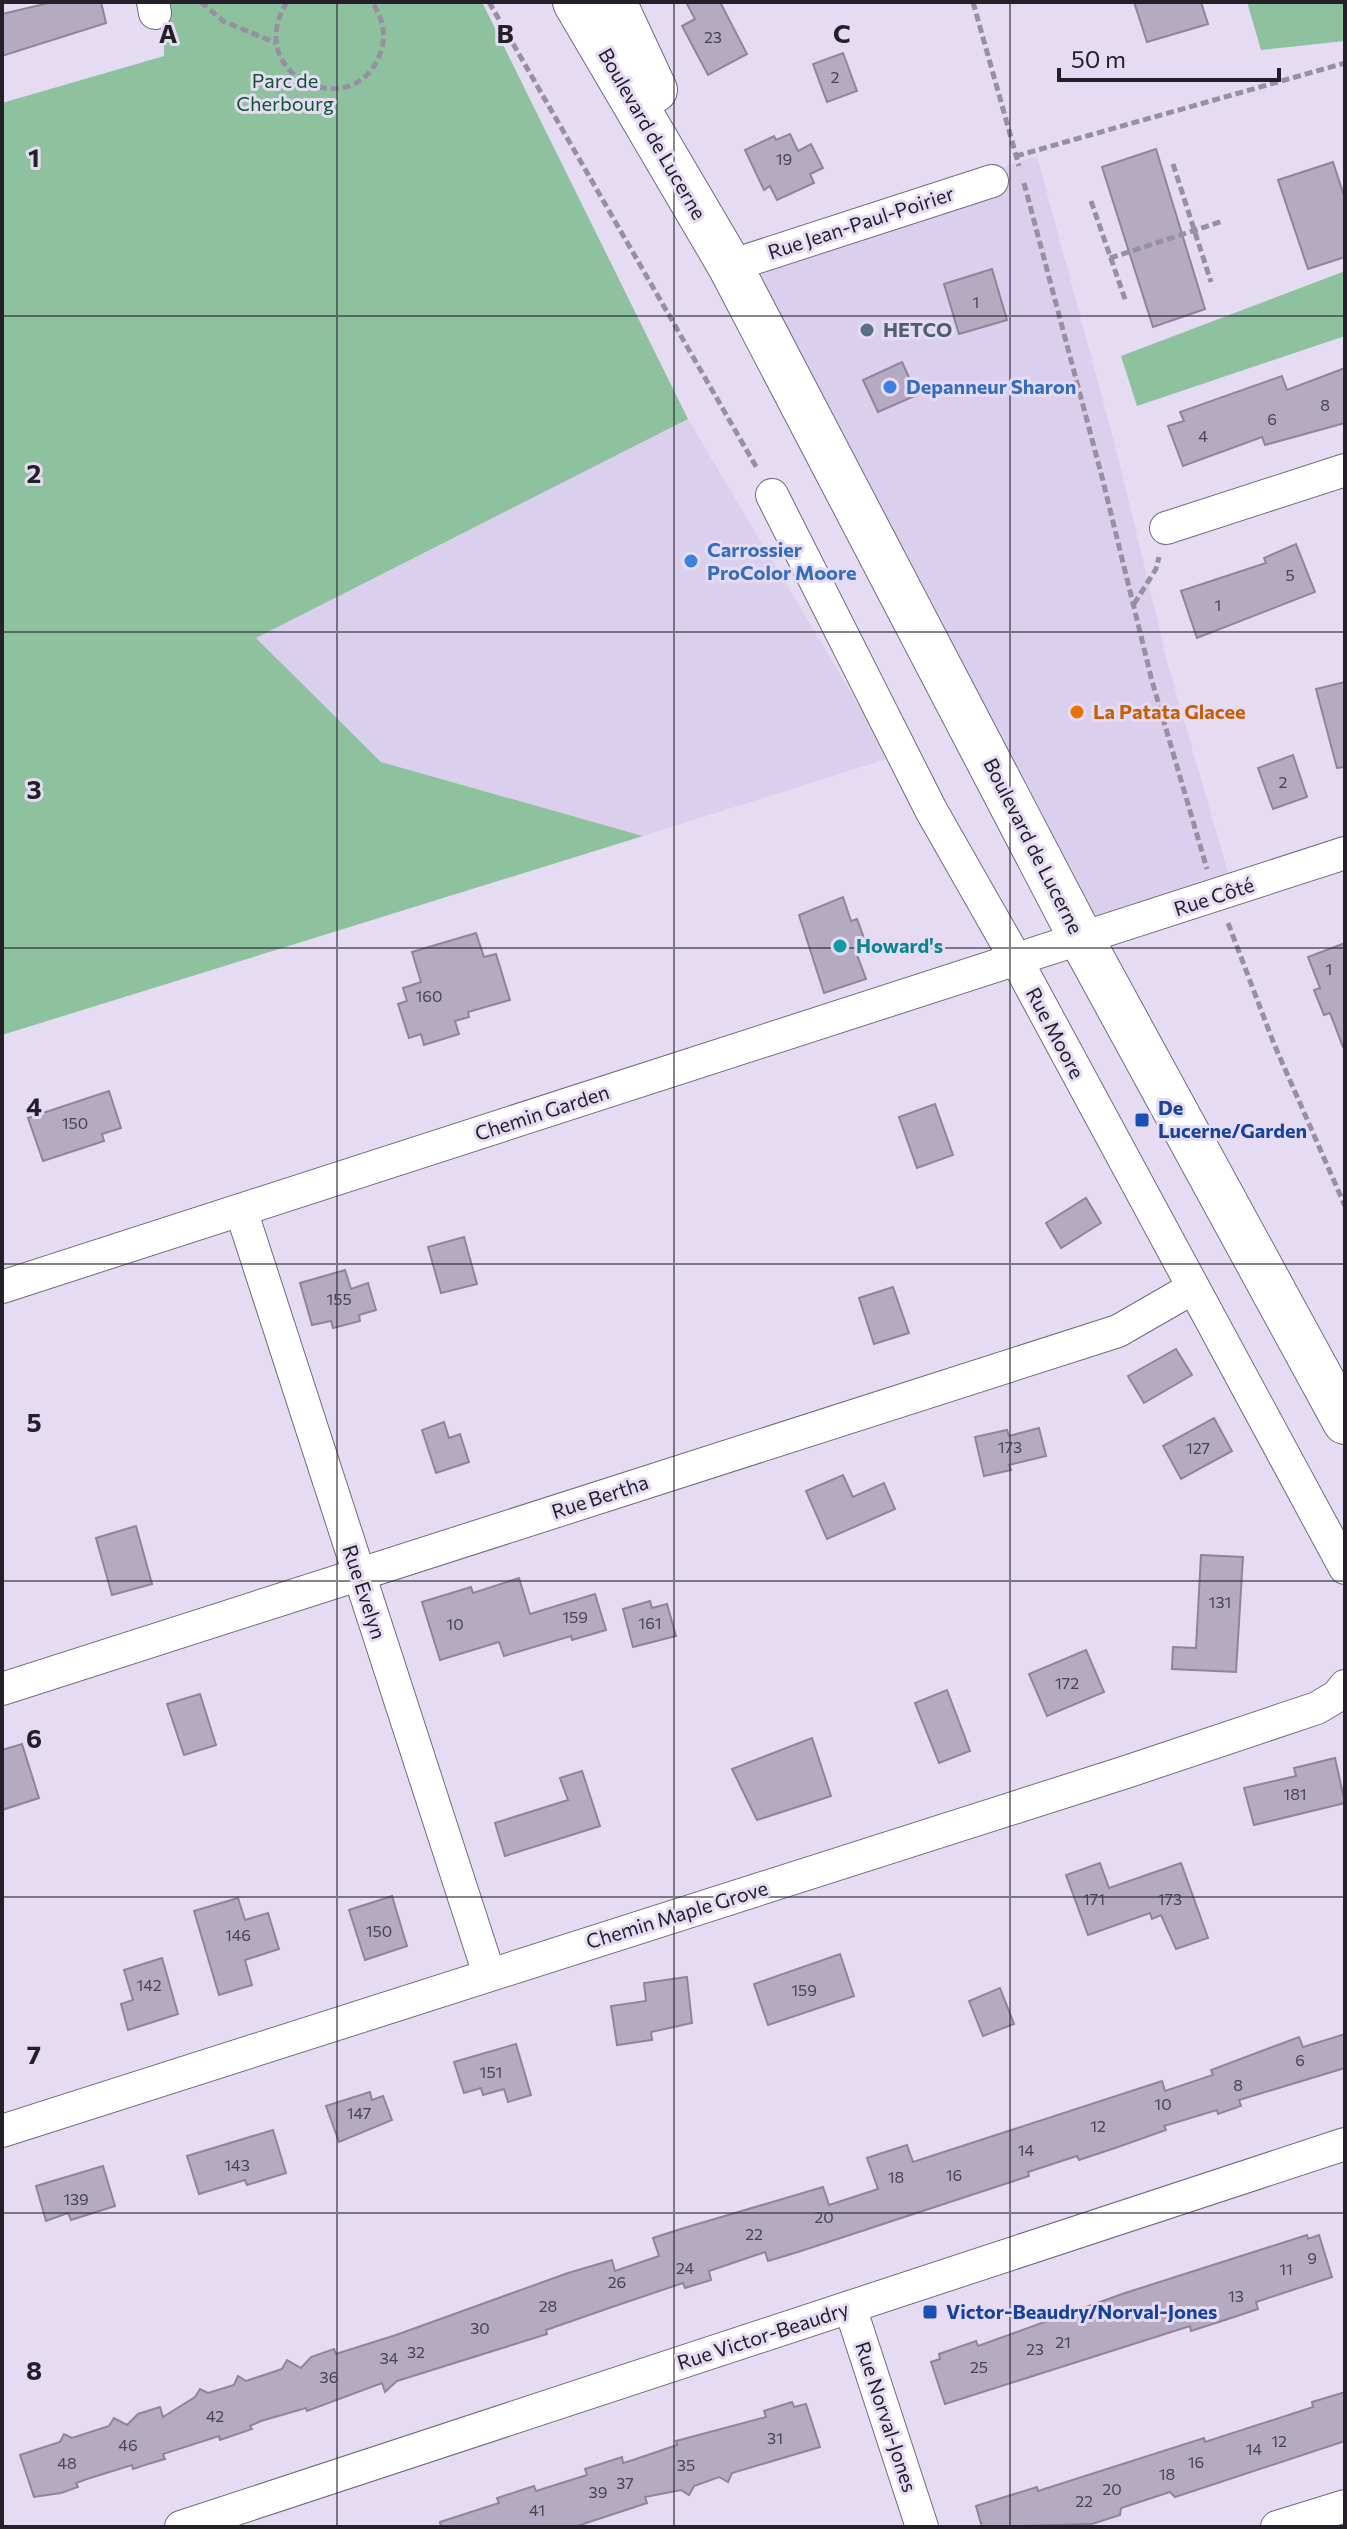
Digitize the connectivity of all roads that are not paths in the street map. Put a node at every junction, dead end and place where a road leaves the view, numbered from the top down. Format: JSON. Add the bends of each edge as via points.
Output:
{"nodes":[{"id":1,"x":575,"y":2,"type":"edge"},
{"id":2,"x":614,"y":2,"type":"edge"},
{"id":3,"x":992,"y":181,"type":"dead end"},
{"id":4,"x":730,"y":266,"type":"junction"},
{"id":5,"x":1345,"y":470,"type":"edge"},
{"id":6,"x":772,"y":495,"type":"road end"},
{"id":7,"x":1166,"y":528,"type":"road end"},
{"id":8,"x":1345,"y":853,"type":"edge"},
{"id":9,"x":1082,"y":940,"type":"junction"},
{"id":10,"x":1017,"y":961,"type":"junction"},
{"id":11,"x":241,"y":1210,"type":"junction"},
{"id":12,"x":2,"y":1287,"type":"edge"},
{"id":13,"x":1191,"y":1289,"type":"junction"},
{"id":14,"x":1345,"y":1422,"type":"edge"},
{"id":15,"x":1345,"y":1568,"type":"edge"},
{"id":16,"x":358,"y":1575,"type":"junction"},
{"id":17,"x":1345,"y":1686,"type":"edge"},
{"id":18,"x":2,"y":1689,"type":"edge"},
{"id":19,"x":489,"y":1974,"type":"junction"},
{"id":20,"x":2,"y":2131,"type":"edge"},
{"id":21,"x":1345,"y":2144,"type":"edge"},
{"id":22,"x":850,"y":2307,"type":"junction"},
{"id":23,"x":1345,"y":2506,"type":"edge"},
{"id":24,"x":181,"y":2527,"type":"edge"},
{"id":25,"x":922,"y":2527,"type":"edge"},
{"id":26,"x":1277,"y":2527,"type":"edge"}],
"edges":[{"from":1,"to":4,"type":"main road","name":"Boulevard de Lucerne"},
{"from":2,"to":4,"type":"main road","name":"Boulevard de Lucerne"},
{"from":3,"to":4,"type":"street","name":"Rue Jean-Paul-Poirier"},
{"from":4,"to":9,"type":"main road","name":"Boulevard de Lucerne"},
{"from":5,"to":7,"type":"street"},
{"from":6,"to":10,"type":"street","name":"Rue Moore","via":[[931,810]]},
{"from":8,"to":9,"type":"street","name":"Rue Côté"},
{"from":9,"to":10,"type":"street","name":"Chemin Garden"},
{"from":9,"to":14,"type":"main road","name":"Boulevard de Lucerne"},
{"from":10,"to":11,"type":"street","name":"Chemin Garden"},
{"from":10,"to":13,"type":"street","name":"Rue Moore"},
{"from":11,"to":12,"type":"street","name":"Chemin Garden"},
{"from":11,"to":16,"type":"street","name":"Rue Evelyn"},
{"from":13,"to":15,"type":"street","name":"Rue Moore"},
{"from":13,"to":16,"type":"street","name":"Rue Bertha","via":[[1118,1331]]},
{"from":16,"to":18,"type":"street","name":"Rue Bertha"},
{"from":16,"to":19,"type":"street","name":"Rue Evelyn"},
{"from":17,"to":19,"type":"street","name":"Chemin Maple Grove","via":[[1317,1708],[1171,1758]]},
{"from":19,"to":20,"type":"street","name":"Chemin Maple Grove"},
{"from":21,"to":22,"type":"street","name":"Rue Victor-Beaudry"},
{"from":22,"to":24,"type":"street","name":"Rue Victor-Beaudry"},
{"from":22,"to":25,"type":"street","name":"Rue Norval-Jones"},
{"from":23,"to":26,"type":"street"}]}
